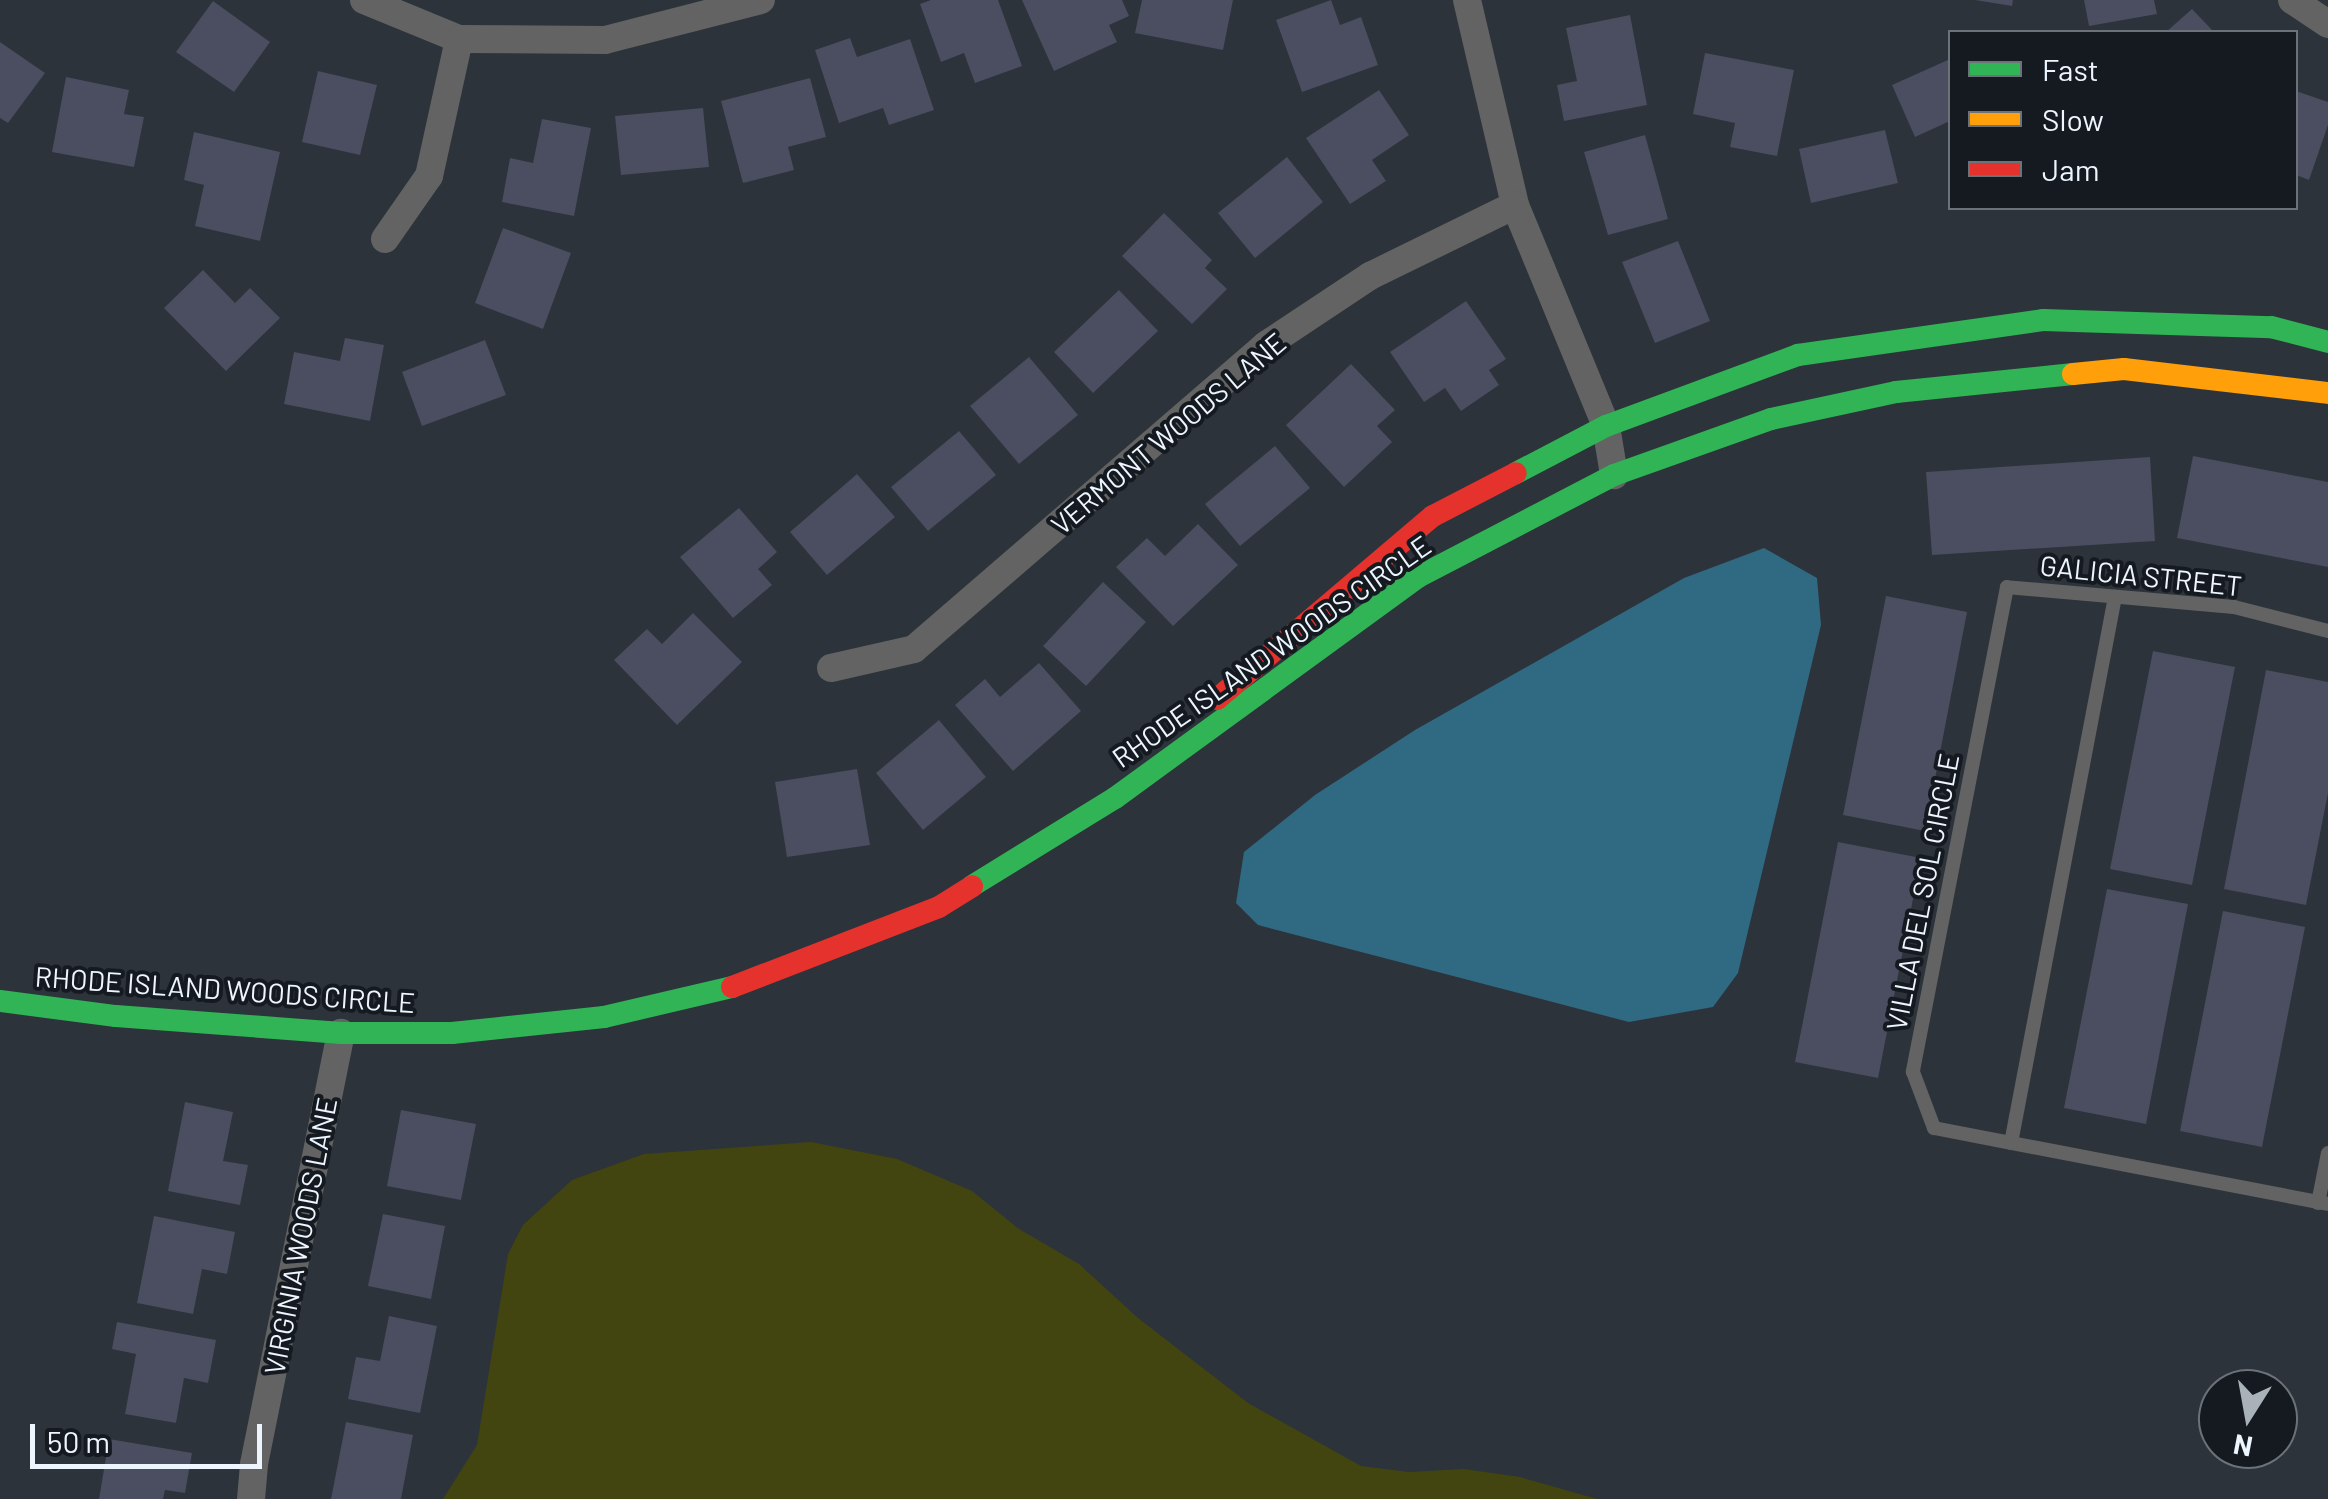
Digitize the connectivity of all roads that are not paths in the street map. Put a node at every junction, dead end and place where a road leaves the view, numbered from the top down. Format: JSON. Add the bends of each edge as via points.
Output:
{"nodes":[{"id":1,"x":364,"y":0,"type":"edge"},
{"id":2,"x":761,"y":0,"type":"edge"},
{"id":3,"x":1467,"y":0,"type":"edge"},
{"id":4,"x":2292,"y":0,"type":"edge"},
{"id":5,"x":2328,"y":24,"type":"edge"},
{"id":6,"x":460,"y":39,"type":"junction"},
{"id":7,"x":1515,"y":205,"type":"junction"},
{"id":8,"x":385,"y":239,"type":"dead end"},
{"id":9,"x":2328,"y":342,"type":"edge"},
{"id":10,"x":2328,"y":394,"type":"edge"},
{"id":11,"x":1606,"y":426,"type":"junction"},
{"id":12,"x":1614,"y":474,"type":"junction"},
{"id":13,"x":2007,"y":587,"type":"joint"},
{"id":14,"x":2115,"y":596,"type":"junction"},
{"id":15,"x":2328,"y":631,"type":"edge"},
{"id":16,"x":832,"y":668,"type":"dead end"},
{"id":17,"x":1115,"y":798,"type":"junction"},
{"id":18,"x":0,"y":1001,"type":"edge"},
{"id":19,"x":340,"y":1033,"type":"junction"},
{"id":20,"x":2010,"y":1143,"type":"junction"},
{"id":21,"x":2328,"y":1153,"type":"edge"},
{"id":22,"x":2323,"y":1203,"type":"edge"},
{"id":23,"x":251,"y":1499,"type":"edge"}],
"edges":[{"from":1,"to":6,"type":"street"},
{"from":2,"to":6,"type":"street","via":[[605,40]]},
{"from":3,"to":7,"type":"street"},
{"from":4,"to":5,"type":"street"},
{"from":6,"to":8,"type":"street","via":[[430,176]]},
{"from":7,"to":11,"type":"street"},
{"from":7,"to":16,"type":"street","name":"VERMONT WOODS LANE","via":[[1370,276],[1266,345],[914,649]]},
{"from":9,"to":11,"type":"street","name":"RHODE ISLAND WOODS CIRCLE","via":[[2271,328],[2043,320],[1798,355]]},
{"from":10,"to":12,"type":"street","name":"RHODE ISLAND WOODS CIRCLE","via":[[2124,369],[1896,392],[1771,420]]},
{"from":11,"to":12,"type":"street"},
{"from":11,"to":17,"type":"street","name":"RHODE ISLAND WOODS CIRCLE","via":[[1434,516],[1238,678]]},
{"from":12,"to":17,"type":"street","name":"RHODE ISLAND WOODS CIRCLE","via":[[1418,577]]},
{"from":13,"to":14,"type":"lane","name":"GALICIA STREET"},
{"from":13,"to":20,"type":"lane","name":"VILLA DEL SOL CIRCLE","via":[[1913,1072],[1934,1128]]},
{"from":14,"to":15,"type":"lane","name":"GALICIA STREET","via":[[2234,607]]},
{"from":14,"to":20,"type":"lane"},
{"from":17,"to":19,"type":"street","name":"RHODE ISLAND WOODS CIRCLE","via":[[939,908],[734,987],[585,1019],[452,1033]]},
{"from":18,"to":19,"type":"street","name":"RHODE ISLAND WOODS CIRCLE"},
{"from":19,"to":23,"type":"street","name":"VIRGINIA WOODS LANE"},
{"from":20,"to":22,"type":"lane","name":"VILLA DEL SOL CIRCLE"},
{"from":21,"to":22,"type":"lane"}]}
